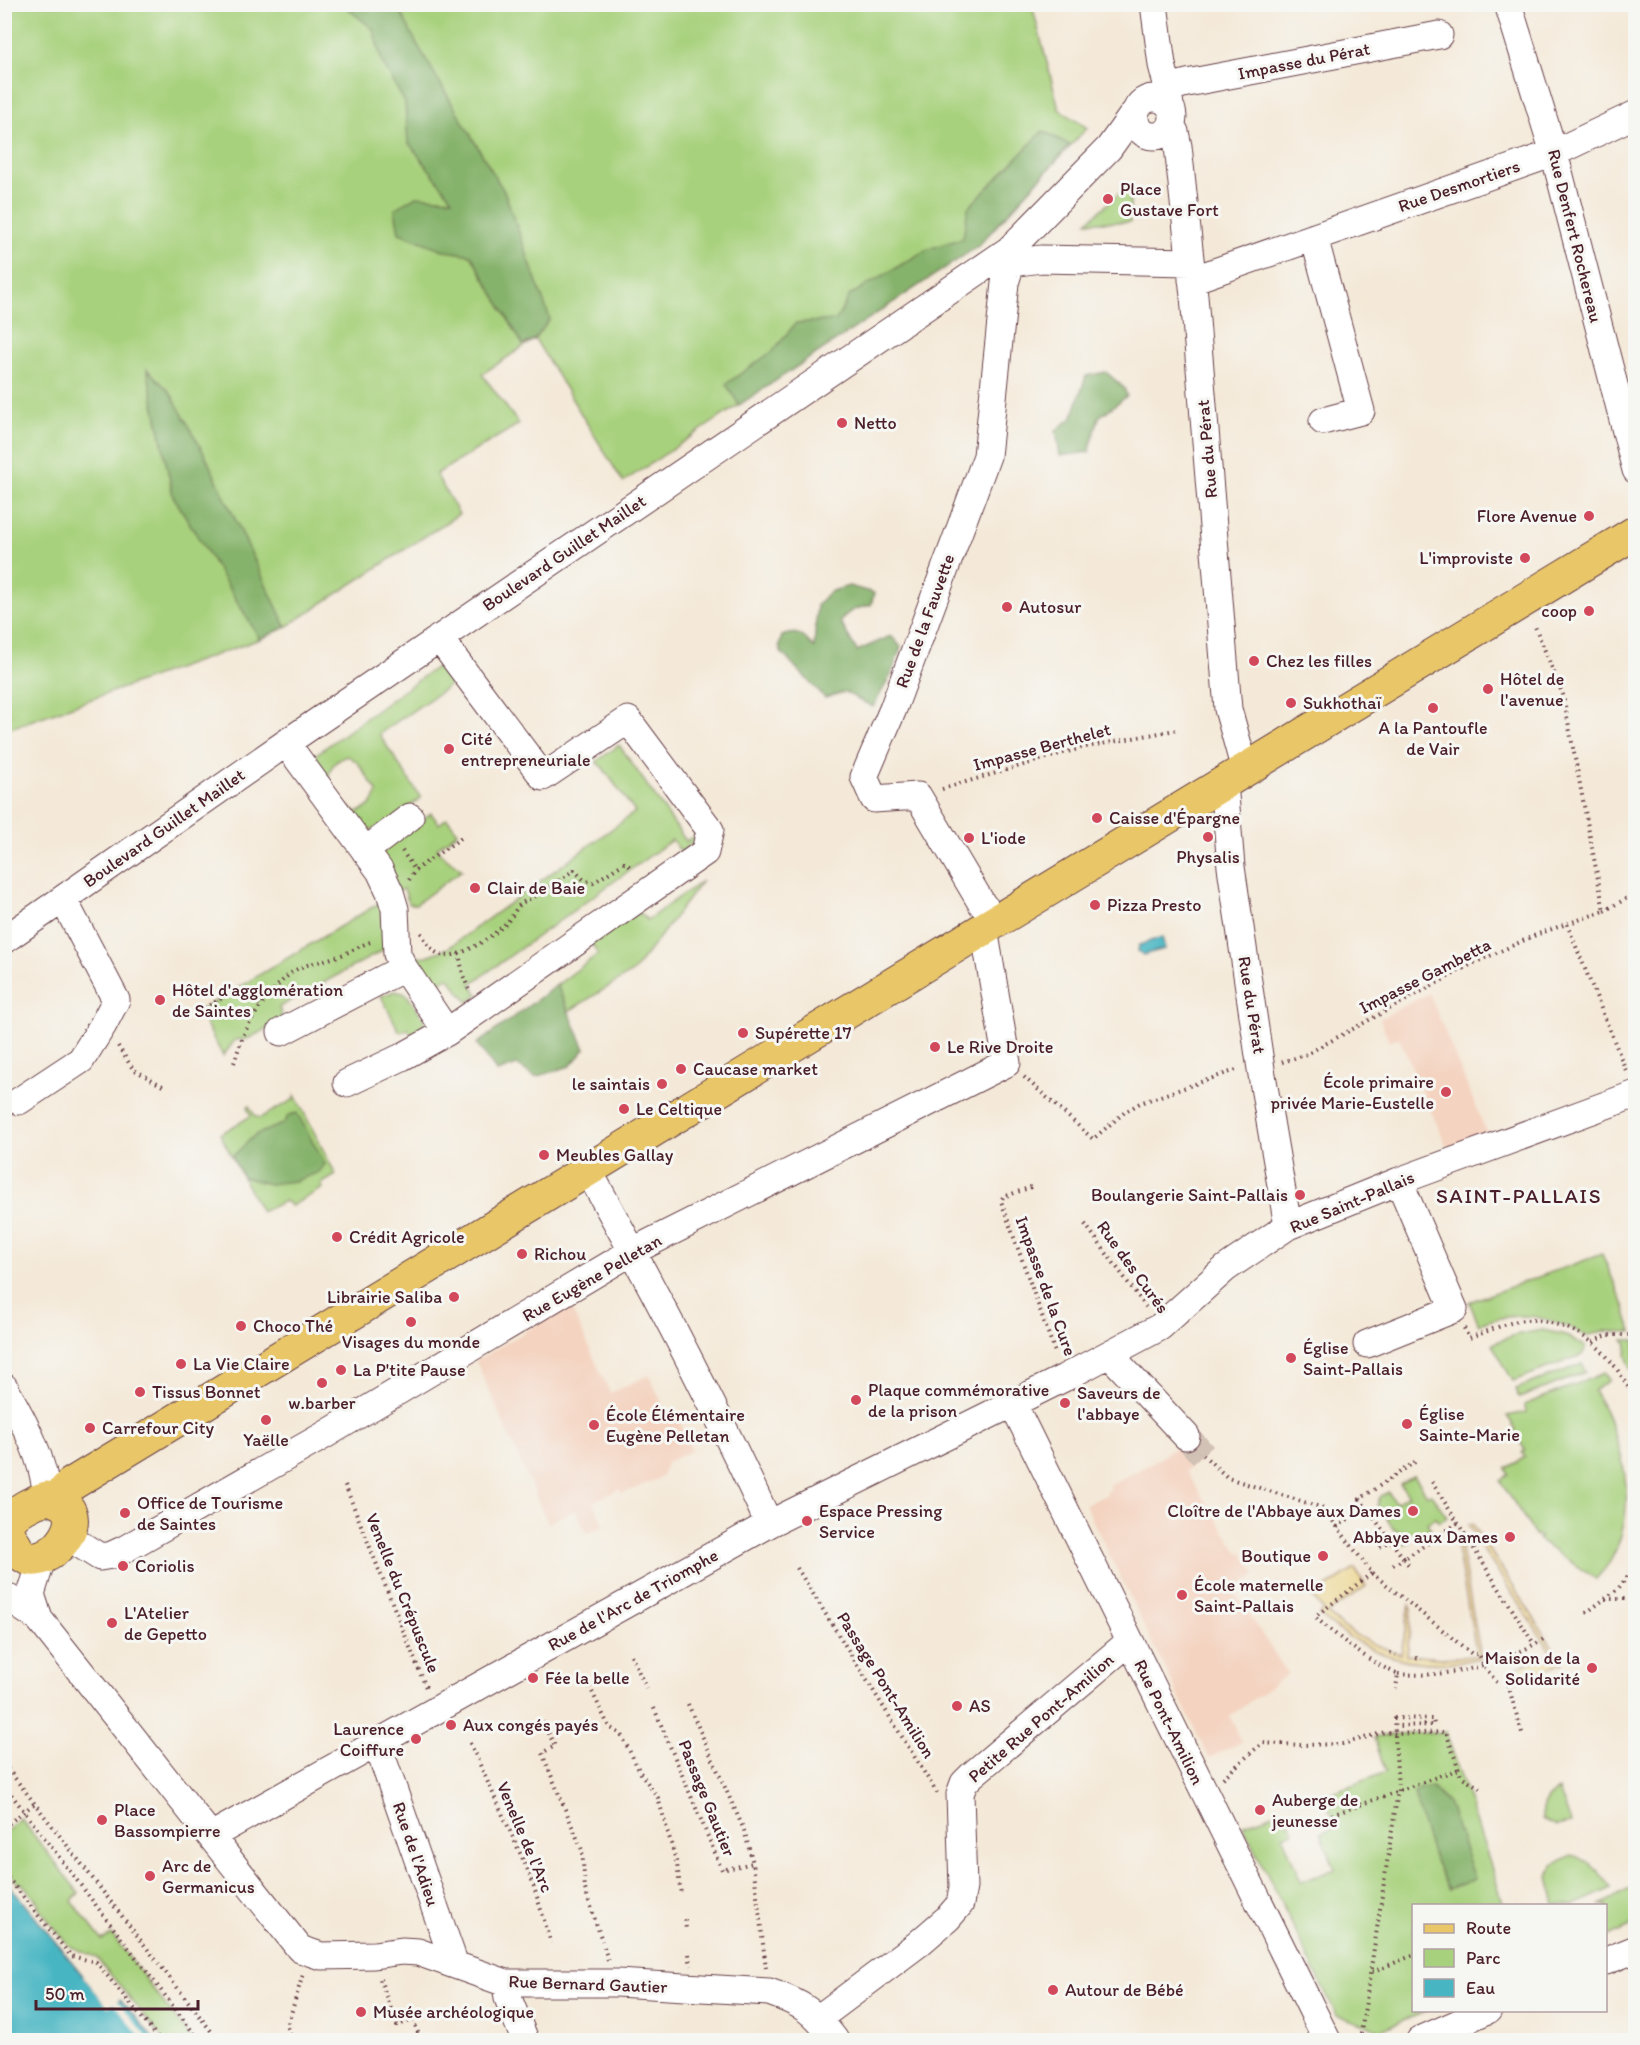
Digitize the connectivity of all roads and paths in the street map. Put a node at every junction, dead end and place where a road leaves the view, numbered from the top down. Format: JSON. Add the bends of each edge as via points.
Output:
{"nodes":[{"id":1,"x":1508,"y":4,"type":"edge"},
{"id":2,"x":1154,"y":5,"type":"edge"},
{"id":3,"x":1440,"y":34,"type":"dead end"},
{"id":4,"x":1167,"y":97,"type":"junction"},
{"id":5,"x":1635,"y":114,"type":"edge"},
{"id":6,"x":1140,"y":116,"type":"junction"},
{"id":7,"x":1554,"y":153,"type":"junction"},
{"id":8,"x":1314,"y":237,"type":"junction"},
{"id":9,"x":1010,"y":257,"type":"junction"},
{"id":10,"x":1191,"y":271,"type":"junction"},
{"id":11,"x":1323,"y":421,"type":"dead end"},
{"id":12,"x":1635,"y":470,"type":"edge"},
{"id":13,"x":1635,"y":532,"type":"edge"},
{"id":14,"x":1524,"y":600,"type":"junction"},
{"id":15,"x":440,"y":638,"type":"junction"},
{"id":16,"x":1175,"y":730,"type":"dead end"},
{"id":17,"x":286,"y":743,"type":"junction"},
{"id":18,"x":1234,"y":776,"type":"junction"},
{"id":19,"x":918,"y":796,"type":"junction"},
{"id":20,"x":410,"y":817,"type":"dead end"},
{"id":21,"x":464,"y":836,"type":"dead end"},
{"id":22,"x":400,"y":848,"type":"dead end"},
{"id":23,"x":365,"y":851,"type":"junction"},
{"id":24,"x":633,"y":868,"type":"dead end"},
{"id":25,"x":415,"y":870,"type":"junction"},
{"id":26,"x":404,"y":889,"type":"dead end"},
{"id":27,"x":1635,"y":893,"type":"edge"},
{"id":28,"x":63,"y":899,"type":"junction"},
{"id":29,"x":521,"y":904,"type":"dead end"},
{"id":30,"x":1604,"y":910,"type":"junction"},
{"id":31,"x":1567,"y":924,"type":"junction"},
{"id":32,"x":991,"y":925,"type":"junction"},
{"id":33,"x":4,"y":940,"type":"edge"},
{"id":34,"x":459,"y":953,"type":"dead end"},
{"id":35,"x":404,"y":968,"type":"junction"},
{"id":36,"x":263,"y":1005,"type":"dead end"},
{"id":37,"x":482,"y":1008,"type":"junction"},
{"id":38,"x":199,"y":1011,"type":"dead end"},
{"id":39,"x":103,"y":1025,"type":"junction"},
{"id":40,"x":281,"y":1032,"type":"dead end"},
{"id":41,"x":447,"y":1032,"type":"junction"},
{"id":42,"x":1007,"y":1063,"type":"junction"},
{"id":43,"x":1261,"y":1066,"type":"junction"},
{"id":44,"x":347,"y":1083,"type":"dead end"},
{"id":45,"x":166,"y":1088,"type":"dead end"},
{"id":46,"x":1633,"y":1089,"type":"edge"},
{"id":47,"x":19,"y":1101,"type":"dead end"},
{"id":48,"x":588,"y":1170,"type":"junction"},
{"id":49,"x":1399,"y":1181,"type":"junction"},
{"id":50,"x":1031,"y":1187,"type":"dead end"},
{"id":51,"x":1085,"y":1224,"type":"dead end"},
{"id":52,"x":1288,"y":1226,"type":"junction"},
{"id":53,"x":633,"y":1251,"type":"junction"},
{"id":54,"x":1454,"y":1309,"type":"junction"},
{"id":55,"x":1160,"y":1327,"type":"junction"},
{"id":56,"x":1635,"y":1335,"type":"edge"},
{"id":57,"x":1593,"y":1342,"type":"junction"},
{"id":58,"x":1367,"y":1344,"type":"dead end"},
{"id":59,"x":1110,"y":1354,"type":"junction"},
{"id":60,"x":1064,"y":1378,"type":"junction"},
{"id":61,"x":4,"y":1388,"type":"edge"},
{"id":62,"x":1635,"y":1400,"type":"edge"},
{"id":63,"x":1012,"y":1402,"type":"junction"},
{"id":64,"x":1195,"y":1445,"type":"joint"},
{"id":65,"x":1415,"y":1462,"type":"dead end"},
{"id":66,"x":1432,"y":1482,"type":"dead end"},
{"id":67,"x":345,"y":1485,"type":"dead end"},
{"id":68,"x":51,"y":1499,"type":"junction"},
{"id":69,"x":1365,"y":1507,"type":"junction"},
{"id":70,"x":1458,"y":1523,"type":"junction"},
{"id":71,"x":769,"y":1524,"type":"junction"},
{"id":72,"x":1337,"y":1527,"type":"junction"},
{"id":73,"x":6,"y":1533,"type":"edge"},
{"id":74,"x":68,"y":1536,"type":"junction"},
{"id":75,"x":1389,"y":1541,"type":"junction"},
{"id":76,"x":1380,"y":1547,"type":"dead end"},
{"id":77,"x":43,"y":1556,"type":"junction"},
{"id":78,"x":1404,"y":1558,"type":"junction"},
{"id":79,"x":1393,"y":1565,"type":"dead end"},
{"id":80,"x":1635,"y":1565,"type":"edge"},
{"id":81,"x":797,"y":1568,"type":"dead end"},
{"id":82,"x":1411,"y":1568,"type":"dead end"},
{"id":83,"x":1372,"y":1573,"type":"junction"},
{"id":84,"x":4,"y":1596,"type":"edge"},
{"id":85,"x":1605,"y":1599,"type":"junction"},
{"id":86,"x":1635,"y":1599,"type":"edge"},
{"id":87,"x":1586,"y":1613,"type":"dead end"},
{"id":88,"x":39,"y":1619,"type":"junction"},
{"id":89,"x":1547,"y":1637,"type":"dead end"},
{"id":90,"x":1129,"y":1642,"type":"junction"},
{"id":91,"x":1534,"y":1644,"type":"junction"},
{"id":92,"x":1390,"y":1653,"type":"dead end"},
{"id":93,"x":1396,"y":1654,"type":"dead end"},
{"id":94,"x":631,"y":1655,"type":"dead end"},
{"id":95,"x":1484,"y":1666,"type":"junction"},
{"id":96,"x":1398,"y":1674,"type":"junction"},
{"id":97,"x":587,"y":1681,"type":"dead end"},
{"id":98,"x":1499,"y":1685,"type":"dead end"},
{"id":99,"x":1508,"y":1686,"type":"dead end"},
{"id":100,"x":646,"y":1688,"type":"dead end"},
{"id":101,"x":1396,"y":1689,"type":"dead end"},
{"id":102,"x":688,"y":1704,"type":"dead end"},
{"id":103,"x":654,"y":1708,"type":"dead end"},
{"id":104,"x":436,"y":1710,"type":"junction"},
{"id":105,"x":543,"y":1722,"type":"dead end"},
{"id":106,"x":1395,"y":1726,"type":"junction"},
{"id":107,"x":1396,"y":1734,"type":"junction"},
{"id":108,"x":1523,"y":1736,"type":"dead end"},
{"id":109,"x":377,"y":1743,"type":"junction"},
{"id":110,"x":470,"y":1743,"type":"dead end"},
{"id":111,"x":4,"y":1764,"type":"edge"},
{"id":112,"x":1459,"y":1769,"type":"junction"},
{"id":113,"x":4,"y":1785,"type":"edge"},
{"id":114,"x":1480,"y":1788,"type":"dead end"},
{"id":115,"x":1398,"y":1791,"type":"junction"},
{"id":116,"x":1205,"y":1794,"type":"junction"},
{"id":117,"x":36,"y":1803,"type":"junction"},
{"id":118,"x":960,"y":1808,"type":"junction"},
{"id":119,"x":25,"y":1811,"type":"junction"},
{"id":120,"x":1332,"y":1815,"type":"dead end"},
{"id":121,"x":4,"y":1827,"type":"edge"},
{"id":122,"x":211,"y":1836,"type":"junction"},
{"id":123,"x":753,"y":1863,"type":"junction"},
{"id":124,"x":4,"y":1873,"type":"edge"},
{"id":125,"x":681,"y":1894,"type":"dead end"},
{"id":126,"x":684,"y":1920,"type":"dead end"},
{"id":127,"x":686,"y":1929,"type":"dead end"},
{"id":128,"x":602,"y":1941,"type":"dead end"},
{"id":129,"x":550,"y":1943,"type":"dead end"},
{"id":130,"x":302,"y":1949,"type":"junction"},
{"id":131,"x":1635,"y":1949,"type":"edge"},
{"id":132,"x":1412,"y":1955,"type":"edge"},
{"id":133,"x":1607,"y":1960,"type":"edge"},
{"id":134,"x":455,"y":1965,"type":"junction"},
{"id":135,"x":1371,"y":1972,"type":"junction"},
{"id":136,"x":506,"y":1983,"type":"junction"},
{"id":137,"x":385,"y":1992,"type":"dead end"},
{"id":138,"x":769,"y":1992,"type":"junction"},
{"id":139,"x":1483,"y":2012,"type":"edge"},
{"id":140,"x":819,"y":2018,"type":"junction"},
{"id":141,"x":160,"y":2040,"type":"edge"},
{"id":142,"x":199,"y":2040,"type":"edge"},
{"id":143,"x":218,"y":2040,"type":"edge"},
{"id":144,"x":292,"y":2040,"type":"edge"},
{"id":145,"x":421,"y":2040,"type":"edge"},
{"id":146,"x":525,"y":2040,"type":"edge"},
{"id":147,"x":835,"y":2040,"type":"edge"},
{"id":148,"x":1327,"y":2040,"type":"edge"},
{"id":149,"x":1360,"y":2040,"type":"edge"},
{"id":150,"x":1420,"y":2040,"type":"edge"}],
"edges":[{"from":1,"to":7,"type":"street","name":"Rue Denfert Rochereau"},
{"from":2,"to":4,"type":"street","name":"Rue du Pérat"},
{"from":3,"to":4,"type":"street","name":"Impasse du Pérat","via":[[1187,83]]},
{"from":4,"to":6,"type":"street"},
{"from":4,"to":6,"type":"street","name":"Impasse du Pérat","via":[[1157,137],[1149,137]]},
{"from":4,"to":10,"type":"street","name":"Rue du Pérat","via":[[1178,146]]},
{"from":5,"to":7,"type":"street","name":"Rue Desmortiers"},
{"from":6,"to":9,"type":"street","name":"Boulevard Guillet Maillet"},
{"from":7,"to":8,"type":"street","name":"Rue Desmortiers"},
{"from":7,"to":12,"type":"street","name":"Rue Denfert Rochereau"},
{"from":8,"to":10,"type":"street","name":"Rue Desmortiers"},
{"from":8,"to":11,"type":"street","via":[[1361,411]]},
{"from":9,"to":10,"type":"street"},
{"from":9,"to":15,"type":"street","name":"Boulevard Guillet Maillet"},
{"from":9,"to":19,"type":"street","name":"Rue de la Fauvette","via":[[987,456],[864,777],[874,799]]},
{"from":10,"to":18,"type":"street","name":"Rue du Pérat"},
{"from":13,"to":14,"type":"main road"},
{"from":14,"to":18,"type":"main road"},
{"from":14,"to":30,"type":"path","via":[[1563,695]]},
{"from":15,"to":17,"type":"street","name":"Boulevard Guillet Maillet"},
{"from":15,"to":37,"type":"street","via":[[543,777],[628,720],[710,830],[705,852]]},
{"from":16,"to":19,"type":"path","name":"Impasse Berthelet","via":[[1081,748]]},
{"from":17,"to":23,"type":"street"},
{"from":17,"to":28,"type":"street","name":"Boulevard Guillet Maillet"},
{"from":18,"to":32,"type":"main road"},
{"from":18,"to":43,"type":"street","name":"Rue du Pérat","via":[[1231,867]]},
{"from":19,"to":32,"type":"street"},
{"from":20,"to":23,"type":"street"},
{"from":21,"to":25,"type":"path"},
{"from":22,"to":25,"type":"path"},
{"from":23,"to":35,"type":"street","via":[[390,892],[395,909],[397,954]]},
{"from":24,"to":29,"type":"path","via":[[624,863],[593,883],[574,870]]},
{"from":25,"to":26,"type":"path"},
{"from":27,"to":30,"type":"path","name":"Impasse Gambetta"},
{"from":28,"to":33,"type":"street","name":"Boulevard Guillet Maillet"},
{"from":28,"to":39,"type":"street","via":[[116,1000]]},
{"from":30,"to":31,"type":"path","name":"Impasse Gambetta"},
{"from":31,"to":43,"type":"path","name":"Impasse Gambetta","via":[[1472,964],[1305,1054]]},
{"from":31,"to":46,"type":"path"},
{"from":32,"to":42,"type":"street"},
{"from":32,"to":48,"type":"main road"},
{"from":34,"to":37,"type":"path","via":[[465,983]]},
{"from":35,"to":40,"type":"street"},
{"from":35,"to":41,"type":"street"},
{"from":36,"to":38,"type":"path","via":[[231,993]]},
{"from":37,"to":41,"type":"street"},
{"from":39,"to":45,"type":"path","via":[[134,1069]]},
{"from":39,"to":47,"type":"street","via":[[81,1060]]},
{"from":41,"to":44,"type":"street"},
{"from":42,"to":43,"type":"path","name":"Impasse Gambetta","via":[[1093,1138],[1140,1103]]},
{"from":42,"to":53,"type":"street","name":"Rue Eugène Pelletan"},
{"from":43,"to":52,"type":"street","name":"Rue du Pérat"},
{"from":46,"to":49,"type":"street","name":"Rue Saint-Pallais"},
{"from":48,"to":53,"type":"street"},
{"from":48,"to":68,"type":"main road"},
{"from":49,"to":52,"type":"street","name":"Rue Saint-Pallais"},
{"from":49,"to":54,"type":"street"},
{"from":50,"to":60,"type":"path","name":"Impasse de la Cure","via":[[1001,1201]]},
{"from":51,"to":55,"type":"path","name":"Rue des Curés"},
{"from":52,"to":55,"type":"street","name":"Rue Saint-Pallais","via":[[1226,1268]]},
{"from":53,"to":71,"type":"street"},
{"from":53,"to":74,"type":"street","name":"Rue Eugène Pelletan","via":[[333,1430],[112,1555],[100,1557]]},
{"from":54,"to":57,"type":"path","via":[[1469,1338],[1525,1319],[1571,1329]]},
{"from":54,"to":58,"type":"street"},
{"from":55,"to":59,"type":"street","name":"Rue Saint-Pallais"},
{"from":56,"to":57,"type":"path","via":[[1607,1335]]},
{"from":57,"to":62,"type":"path","via":[[1614,1365]]},
{"from":59,"to":60,"type":"street","name":"Rue Saint-Pallais"},
{"from":59,"to":64,"type":"street"},
{"from":60,"to":63,"type":"street","name":"Rue de l'Arc de Triomphe"},
{"from":61,"to":68,"type":"street","via":[[43,1469]]},
{"from":63,"to":71,"type":"street","name":"Rue de l'Arc de Triomphe"},
{"from":63,"to":90,"type":"street","name":"Rue Pont-Amilion"},
{"from":64,"to":72,"type":"path","via":[[1228,1478],[1323,1508]]},
{"from":65,"to":69,"type":"path","via":[[1359,1499]]},
{"from":66,"to":70,"type":"path"},
{"from":67,"to":104,"type":"path","name":"Venelle du Crépuscule"},
{"from":68,"to":73,"type":"main road","via":[[36,1501],[15,1515]]},
{"from":68,"to":74,"type":"main road","via":[[65,1507],[70,1516]]},
{"from":69,"to":72,"type":"path"},
{"from":69,"to":75,"type":"path"},
{"from":70,"to":78,"type":"path"},
{"from":70,"to":91,"type":"path"},
{"from":71,"to":104,"type":"street","name":"Rue de l'Arc de Triomphe"},
{"from":72,"to":83,"type":"path"},
{"from":73,"to":77,"type":"main road","via":[[22,1556]]},
{"from":74,"to":77,"type":"main road"},
{"from":75,"to":76,"type":"path"},
{"from":75,"to":78,"type":"path"},
{"from":77,"to":88,"type":"street","via":[[31,1594]]},
{"from":78,"to":79,"type":"path"},
{"from":78,"to":82,"type":"path"},
{"from":80,"to":85,"type":"path","via":[[1618,1589]]},
{"from":81,"to":118,"type":"path","name":"Passage Pont-Amilion","via":[[937,1793]]},
{"from":83,"to":95,"type":"path","via":[[1472,1654],[1479,1654]]},
{"from":83,"to":96,"type":"path","via":[[1316,1618],[1383,1668]]},
{"from":84,"to":88,"type":"street"},
{"from":85,"to":86,"type":"path"},
{"from":85,"to":87,"type":"path"},
{"from":88,"to":122,"type":"street"},
{"from":89,"to":91,"type":"path"},
{"from":90,"to":116,"type":"street","name":"Rue Pont-Amilion"},
{"from":90,"to":118,"type":"street","name":"Petite Rue Pont-Amilion","via":[[972,1775],[960,1794]]},
{"from":91,"to":95,"type":"path"},
{"from":92,"to":93,"type":"path"},
{"from":94,"to":100,"type":"path"},
{"from":95,"to":96,"type":"path","via":[[1424,1676]]},
{"from":95,"to":98,"type":"path"},
{"from":96,"to":101,"type":"path"},
{"from":97,"to":125,"type":"path","via":[[609,1727],[621,1734],[658,1798],[677,1864]]},
{"from":99,"to":108,"type":"path"},
{"from":102,"to":123,"type":"path","name":"Passage Gautier","via":[[744,1830]]},
{"from":103,"to":123,"type":"path","name":"Passage Gautier","via":[[722,1870]]},
{"from":104,"to":109,"type":"street","name":"Rue de l'Arc de Triomphe"},
{"from":105,"to":128,"type":"path","via":[[555,1746],[542,1753],[582,1850],[585,1889]]},
{"from":106,"to":106,"type":"path","via":[[1434,1725],[1433,1719],[1394,1717]]},
{"from":106,"to":107,"type":"path"},
{"from":107,"to":112,"type":"path","via":[[1446,1732]]},
{"from":107,"to":115,"type":"path"},
{"from":107,"to":116,"type":"path","via":[[1384,1732],[1343,1744],[1262,1743]]},
{"from":109,"to":122,"type":"street","name":"Rue de l'Arc de Triomphe"},
{"from":109,"to":134,"type":"street","name":"Rue de l'Adieu"},
{"from":110,"to":129,"type":"path","name":"Venelle de l'Arc","via":[[531,1877]]},
{"from":111,"to":117,"type":"path"},
{"from":112,"to":114,"type":"path","via":[[1461,1776]]},
{"from":112,"to":115,"type":"path"},
{"from":113,"to":119,"type":"path"},
{"from":115,"to":120,"type":"path"},
{"from":115,"to":135,"type":"path"},
{"from":116,"to":148,"type":"street","name":"Rue Pont-Amilion"},
{"from":117,"to":119,"type":"path"},
{"from":117,"to":143,"type":"path"},
{"from":118,"to":140,"type":"street","name":"Petite Rue Pont-Amilion","via":[[960,1904],[918,1944]]},
{"from":119,"to":121,"type":"path"},
{"from":119,"to":142,"type":"path"},
{"from":122,"to":130,"type":"street"},
{"from":123,"to":138,"type":"path","name":"Passage Gautier"},
{"from":124,"to":141,"type":"path","via":[[71,1956],[96,1962]]},
{"from":126,"to":127,"type":"path"},
{"from":130,"to":134,"type":"street","name":"Rue Bernard Gautier","via":[[321,1956],[418,1952]]},
{"from":130,"to":144,"type":"path","via":[[287,2027]]},
{"from":131,"to":133,"type":"street"},
{"from":132,"to":135,"type":"path"},
{"from":134,"to":136,"type":"street","name":"Rue Bernard Gautier"},
{"from":135,"to":149,"type":"path"},
{"from":136,"to":138,"type":"street","name":"Rue Bernard Gautier","via":[[617,1983]]},
{"from":136,"to":146,"type":"street"},
{"from":137,"to":145,"type":"path","via":[[397,2025],[413,2020]]},
{"from":138,"to":140,"type":"street","name":"Rue Bernard Gautier","via":[[793,2000]]},
{"from":139,"to":150,"type":"street"},
{"from":140,"to":147,"type":"street","name":"Rue Bernard Gautier"}]}
